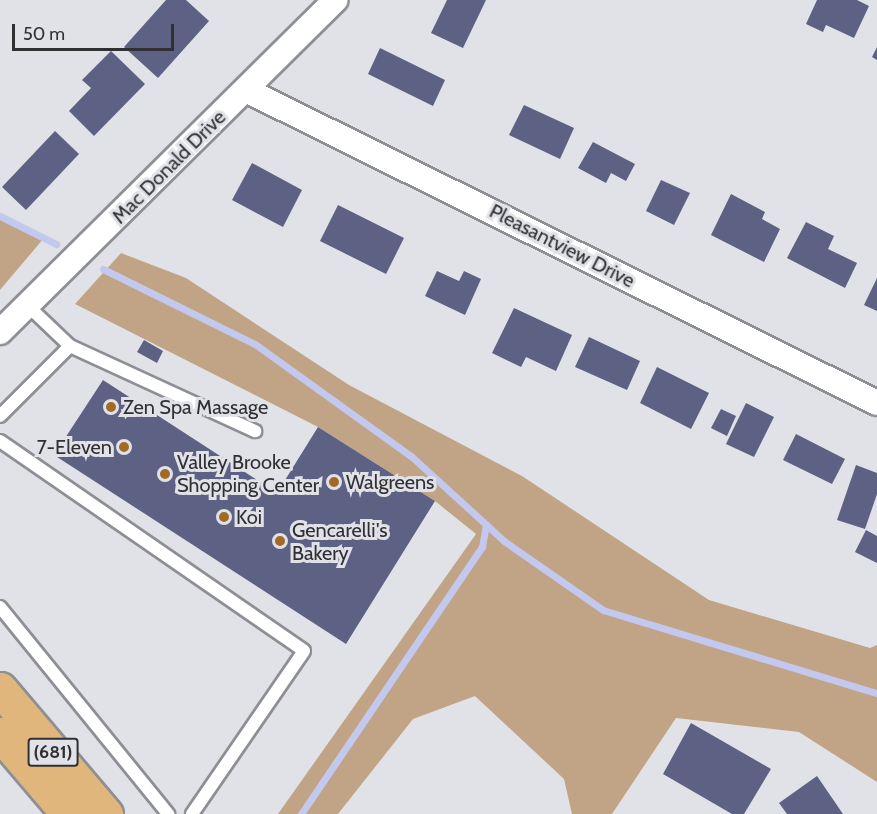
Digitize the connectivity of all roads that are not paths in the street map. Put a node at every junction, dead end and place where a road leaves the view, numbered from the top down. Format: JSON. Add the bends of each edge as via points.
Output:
{"nodes":[{"id":1,"x":335,"y":0,"type":"edge"},
{"id":2,"x":246,"y":90,"type":"junction"},
{"id":3,"x":28,"y":306,"type":"junction"},
{"id":4,"x":0,"y":332,"type":"edge"},
{"id":5,"x":70,"y":346,"type":"junction"},
{"id":6,"x":877,"y":403,"type":"edge"},
{"id":7,"x":0,"y":416,"type":"edge"},
{"id":8,"x":255,"y":431,"type":"dead end"},
{"id":9,"x":0,"y":441,"type":"edge"},
{"id":10,"x":0,"y":607,"type":"edge"},
{"id":11,"x":0,"y":689,"type":"edge"},
{"id":12,"x":0,"y":734,"type":"edge"},
{"id":13,"x":68,"y":814,"type":"edge"},
{"id":14,"x":106,"y":814,"type":"edge"},
{"id":15,"x":168,"y":814,"type":"edge"},
{"id":16,"x":192,"y":814,"type":"edge"}],
"edges":[{"from":1,"to":2,"type":"street","name":"Mac Donald Drive"},
{"from":2,"to":3,"type":"street","name":"Mac Donald Drive"},
{"from":2,"to":6,"type":"street","name":"Pleasantview Drive"},
{"from":3,"to":4,"type":"street","name":"Mac Donald Drive"},
{"from":3,"to":5,"type":"lane"},
{"from":5,"to":7,"type":"lane"},
{"from":5,"to":8,"type":"lane"},
{"from":9,"to":16,"type":"lane","via":[[304,651]]},
{"from":10,"to":15,"type":"lane"},
{"from":11,"to":14,"type":"main road","number":"(681)"},
{"from":12,"to":13,"type":"main road","number":"(681)"}]}
